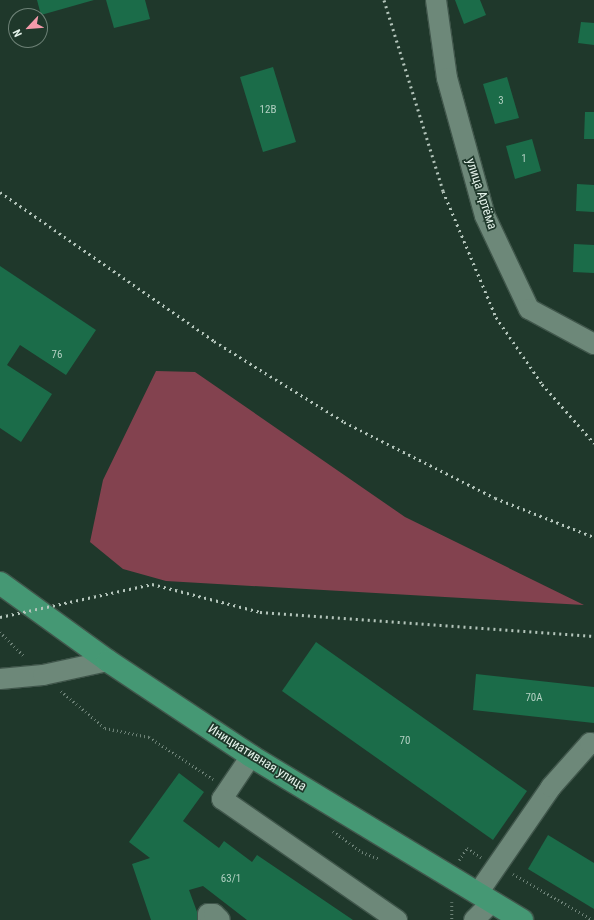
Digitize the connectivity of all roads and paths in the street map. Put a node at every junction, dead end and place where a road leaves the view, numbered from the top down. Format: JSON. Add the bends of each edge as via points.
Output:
{"nodes":[{"id":1,"x":436,"y":0,"type":"edge"},
{"id":2,"x":594,"y":344,"type":"edge"},
{"id":3,"x":0,"y":583,"type":"edge"},
{"id":4,"x":0,"y":632,"type":"edge"},
{"id":5,"x":108,"y":661,"type":"junction"},
{"id":6,"x":43,"y":675,"type":"junction"},
{"id":7,"x":0,"y":679,"type":"edge"},
{"id":8,"x":594,"y":744,"type":"edge"},
{"id":9,"x":251,"y":756,"type":"junction"},
{"id":10,"x":229,"y":789,"type":"junction"},
{"id":11,"x":496,"y":867,"type":"junction"},
{"id":12,"x":451,"y":898,"type":"dead end"},
{"id":13,"x":485,"y":898,"type":"junction"},
{"id":14,"x":208,"y":920,"type":"edge"},
{"id":15,"x":220,"y":920,"type":"edge"},
{"id":16,"x":397,"y":920,"type":"edge"},
{"id":17,"x":452,"y":920,"type":"edge"},
{"id":18,"x":474,"y":920,"type":"edge"},
{"id":19,"x":522,"y":920,"type":"edge"},
{"id":20,"x":592,"y":920,"type":"edge"}],
"edges":[{"from":1,"to":2,"type":"street","name":"улица Артёма","via":[[447,78],[485,216],[529,309]]},
{"from":3,"to":5,"type":"main road","name":"Инициативная улица"},
{"from":4,"to":6,"type":"path"},
{"from":5,"to":6,"type":"street"},
{"from":5,"to":9,"type":"main road","name":"Инициативная улица"},
{"from":6,"to":7,"type":"street"},
{"from":6,"to":10,"type":"path","via":[[105,728],[149,737]]},
{"from":8,"to":11,"type":"street","via":[[590,743],[551,787]]},
{"from":9,"to":10,"type":"street"},
{"from":9,"to":13,"type":"main road","name":"Инициативная улица"},
{"from":10,"to":16,"type":"street","via":[[222,799]]},
{"from":11,"to":13,"type":"street"},
{"from":11,"to":20,"type":"path","via":[[528,881]]},
{"from":12,"to":17,"type":"path"},
{"from":13,"to":18,"type":"street"},
{"from":13,"to":19,"type":"main road","name":"Инициативная улица"},
{"from":14,"to":15,"type":"street","via":[[208,914],[214,914]]}]}
